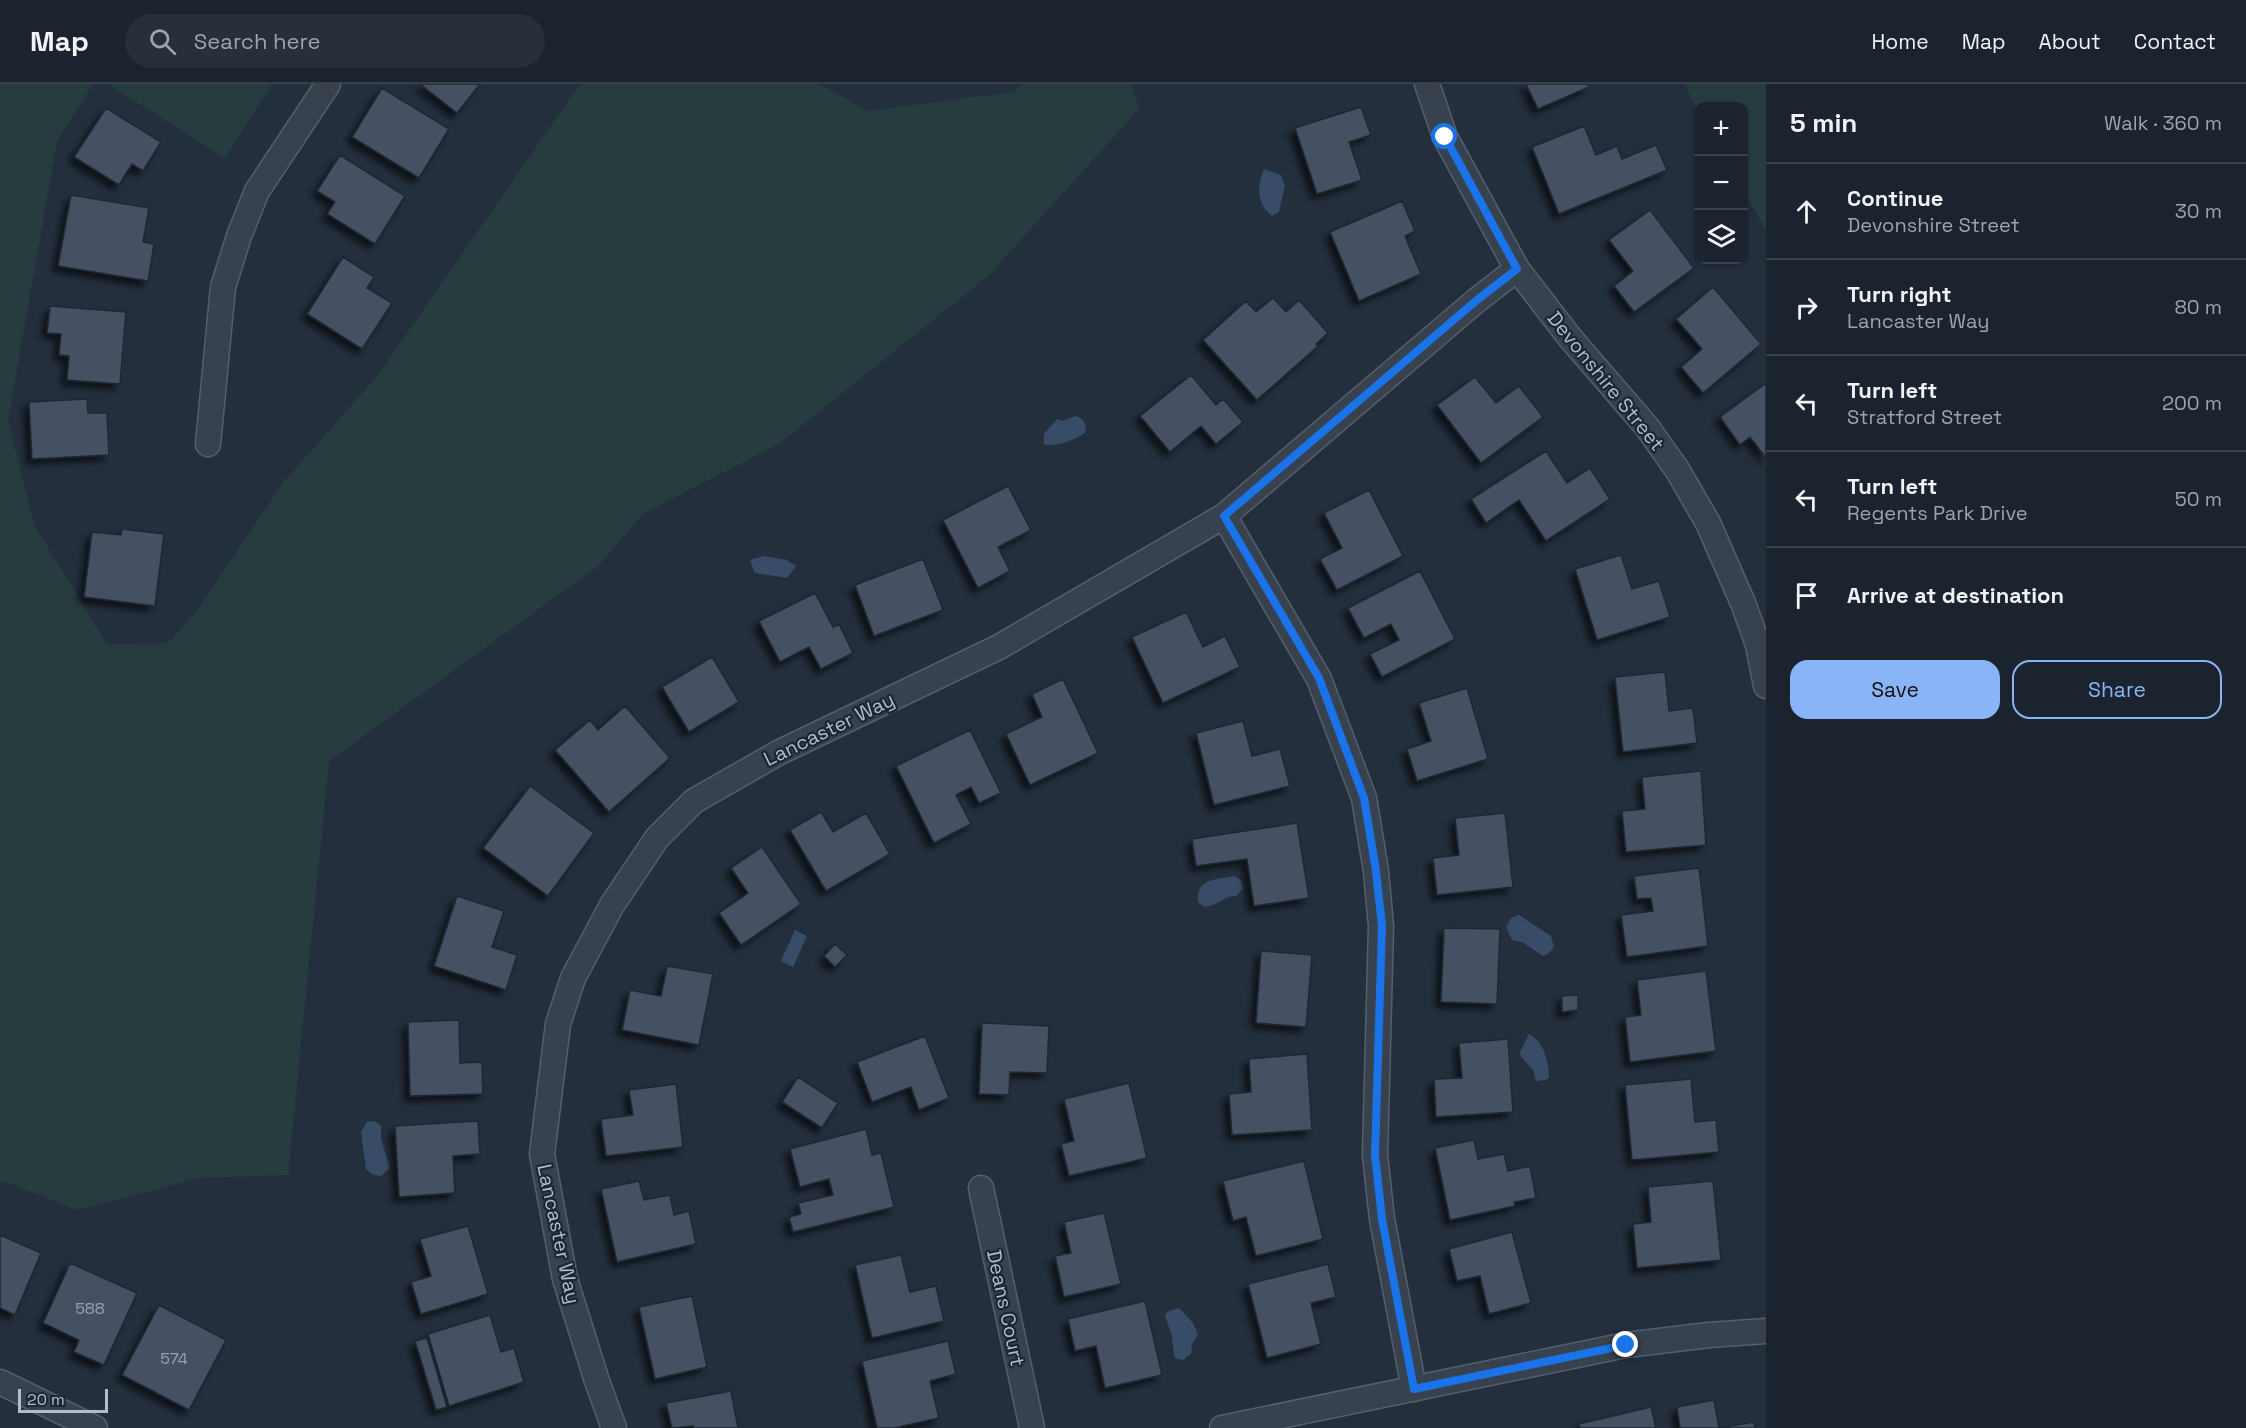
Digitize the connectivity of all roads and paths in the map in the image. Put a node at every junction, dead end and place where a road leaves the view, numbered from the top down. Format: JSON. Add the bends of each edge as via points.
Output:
{"nodes":[{"id":1,"x":328,"y":84,"type":"edge"},
{"id":2,"x":1427,"y":84,"type":"edge"},
{"id":3,"x":1517,"y":269,"type":"junction"},
{"id":4,"x":208,"y":444,"type":"dead end"},
{"id":5,"x":1224,"y":516,"type":"junction"},
{"id":6,"x":1762,"y":644,"type":"edge"},
{"id":7,"x":1766,"y":686,"type":"edge"},
{"id":8,"x":981,"y":1188,"type":"dead end"},
{"id":9,"x":1766,"y":1331,"type":"edge"},
{"id":10,"x":0,"y":1382,"type":"edge"},
{"id":11,"x":1414,"y":1389,"type":"junction"},
{"id":12,"x":96,"y":1428,"type":"edge"},
{"id":13,"x":614,"y":1428,"type":"edge"},
{"id":14,"x":1032,"y":1428,"type":"edge"},
{"id":15,"x":1222,"y":1428,"type":"edge"}],
"edges":[{"from":1,"to":4,"type":"street","via":[[257,191],[239,236],[224,287]]},
{"from":2,"to":3,"type":"street","name":"Devonshire Street","via":[[1445,137]]},
{"from":3,"to":5,"type":"street","name":"Lancaster Way"},
{"from":3,"to":6,"type":"street","name":"Devonshire Street","via":[[1647,427],[1678,471],[1708,523]]},
{"from":5,"to":11,"type":"street","via":[[1319,678],[1364,798],[1382,926],[1375,1155],[1382,1219]]},
{"from":5,"to":13,"type":"street","name":"Lancaster Way","via":[[999,647],[778,753],[694,801],[657,838],[612,905],[570,987],[558,1024],[542,1154],[565,1279]]},
{"from":6,"to":7,"type":"street","name":"Devonshire Street"},
{"from":8,"to":14,"type":"street","name":"Deans Court"},
{"from":9,"to":11,"type":"street","via":[[1626,1345]]},
{"from":10,"to":12,"type":"street"},
{"from":11,"to":15,"type":"street"}]}
